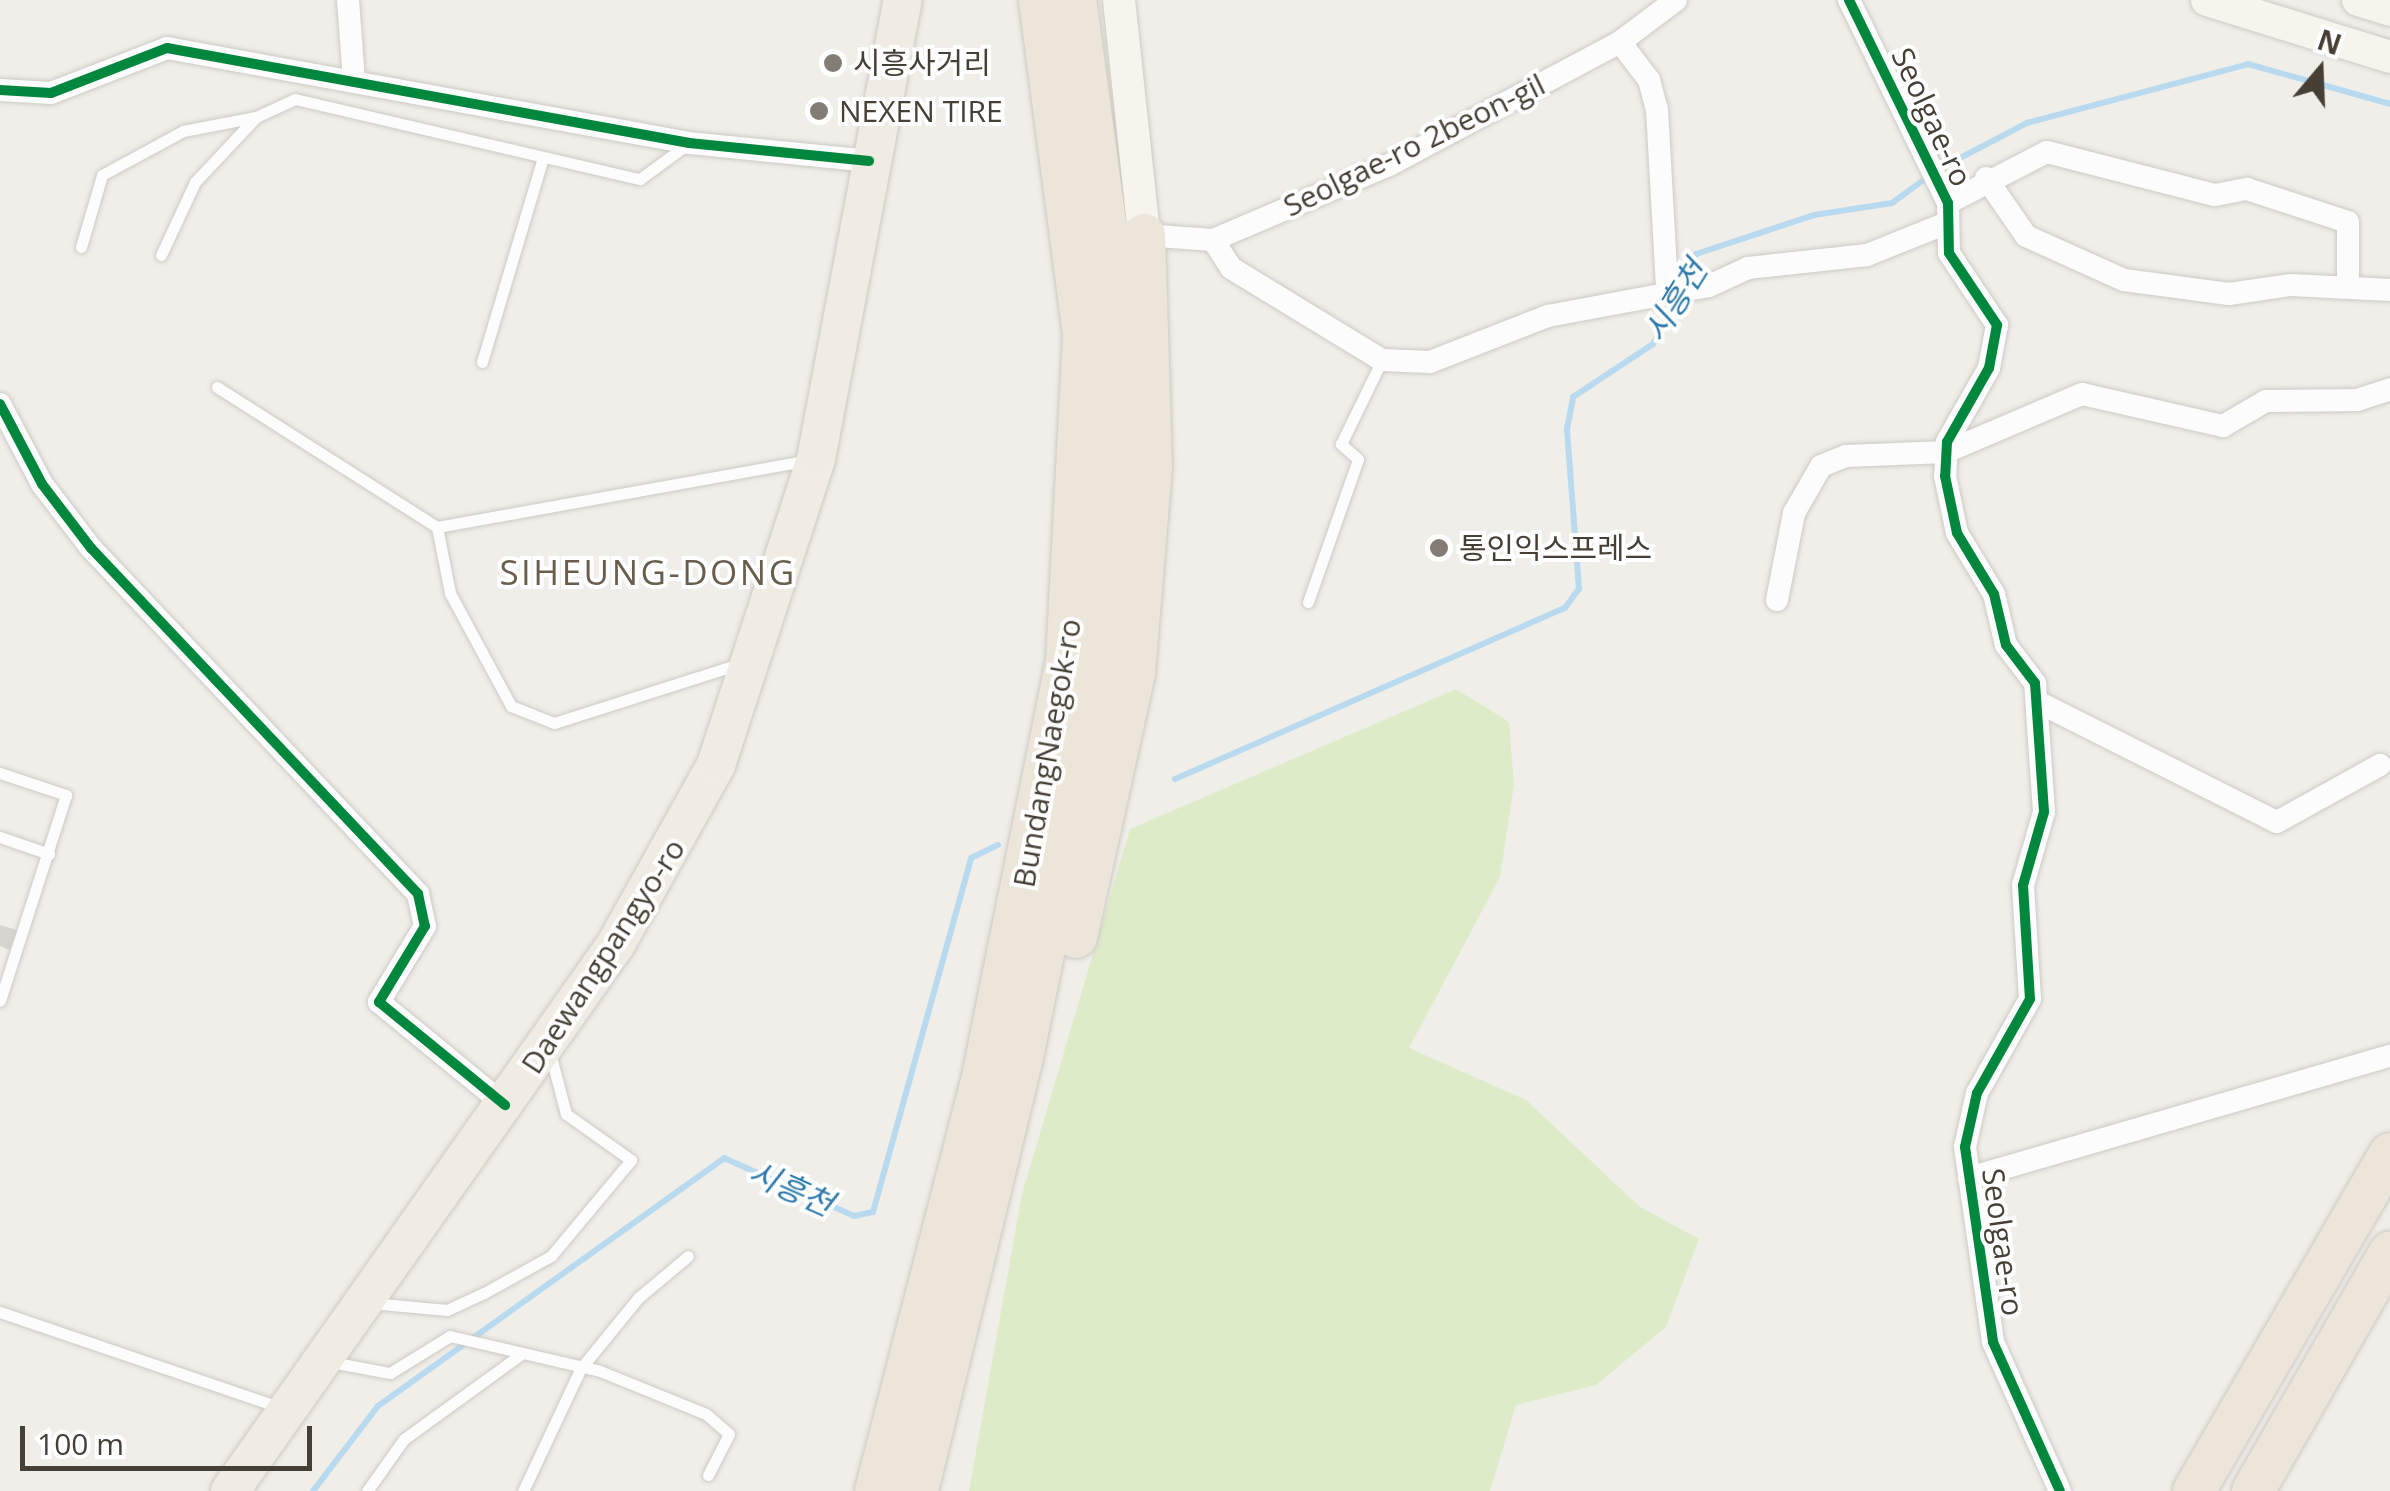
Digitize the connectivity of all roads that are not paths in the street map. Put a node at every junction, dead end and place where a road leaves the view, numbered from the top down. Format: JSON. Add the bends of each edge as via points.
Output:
{"nodes":[{"id":1,"x":348,"y":0,"type":"edge"},
{"id":2,"x":903,"y":0,"type":"edge"},
{"id":3,"x":1040,"y":0,"type":"edge"},
{"id":4,"x":1075,"y":0,"type":"edge"},
{"id":5,"x":1119,"y":0,"type":"edge"},
{"id":6,"x":1676,"y":0,"type":"edge"},
{"id":7,"x":1849,"y":0,"type":"edge"},
{"id":8,"x":2206,"y":0,"type":"edge"},
{"id":9,"x":2358,"y":0,"type":"edge"},
{"id":10,"x":2390,"y":10,"type":"edge"},
{"id":11,"x":1620,"y":42,"type":"junction"},
{"id":12,"x":2390,"y":57,"type":"edge"},
{"id":13,"x":354,"y":79,"type":"junction"},
{"id":14,"x":0,"y":90,"type":"edge"},
{"id":15,"x":256,"y":118,"type":"junction"},
{"id":16,"x":689,"y":143,"type":"junction"},
{"id":17,"x":544,"y":158,"type":"junction"},
{"id":18,"x":869,"y":161,"type":"junction"},
{"id":19,"x":1986,"y":178,"type":"junction"},
{"id":20,"x":1944,"y":204,"type":"junction"},
{"id":21,"x":1144,"y":235,"type":"junction"},
{"id":22,"x":1213,"y":240,"type":"junction"},
{"id":23,"x":81,"y":247,"type":"dead end"},
{"id":24,"x":161,"y":254,"type":"dead end"},
{"id":25,"x":2348,"y":286,"type":"junction"},
{"id":26,"x":1668,"y":289,"type":"junction"},
{"id":27,"x":2390,"y":290,"type":"edge"},
{"id":28,"x":1382,"y":360,"type":"junction"},
{"id":29,"x":482,"y":362,"type":"dead end"},
{"id":30,"x":217,"y":387,"type":"dead end"},
{"id":31,"x":2390,"y":389,"type":"edge"},
{"id":32,"x":2,"y":411,"type":"edge"},
{"id":33,"x":1946,"y":452,"type":"junction"},
{"id":34,"x":816,"y":459,"type":"junction"},
{"id":35,"x":436,"y":527,"type":"junction"},
{"id":36,"x":1777,"y":600,"type":"dead end"},
{"id":37,"x":1308,"y":602,"type":"dead end"},
{"id":38,"x":758,"y":658,"type":"junction"},
{"id":39,"x":2038,"y":702,"type":"junction"},
{"id":40,"x":2380,"y":765,"type":"dead end"},
{"id":41,"x":0,"y":772,"type":"edge"},
{"id":42,"x":0,"y":837,"type":"edge"},
{"id":43,"x":49,"y":854,"type":"junction"},
{"id":44,"x":0,"y":1001,"type":"edge"},
{"id":45,"x":547,"y":1046,"type":"junction"},
{"id":46,"x":2390,"y":1056,"type":"edge"},
{"id":47,"x":505,"y":1105,"type":"junction"},
{"id":48,"x":1008,"y":1112,"type":"junction"},
{"id":49,"x":2390,"y":1154,"type":"edge"},
{"id":50,"x":1970,"y":1178,"type":"junction"},
{"id":51,"x":2390,"y":1254,"type":"edge"},
{"id":52,"x":688,"y":1256,"type":"dead end"},
{"id":53,"x":362,"y":1302,"type":"junction"},
{"id":54,"x":0,"y":1312,"type":"edge"},
{"id":55,"x":520,"y":1355,"type":"junction"},
{"id":56,"x":322,"y":1360,"type":"junction"},
{"id":57,"x":581,"y":1368,"type":"junction"},
{"id":58,"x":288,"y":1410,"type":"junction"},
{"id":59,"x":708,"y":1475,"type":"dead end"},
{"id":60,"x":235,"y":1489,"type":"edge"},
{"id":61,"x":367,"y":1491,"type":"edge"},
{"id":62,"x":523,"y":1491,"type":"edge"},
{"id":63,"x":876,"y":1491,"type":"edge"},
{"id":64,"x":916,"y":1491,"type":"edge"},
{"id":65,"x":2060,"y":1491,"type":"edge"},
{"id":66,"x":2194,"y":1491,"type":"edge"},
{"id":67,"x":2253,"y":1491,"type":"edge"}],
"edges":[{"from":1,"to":13,"type":"street"},
{"from":2,"to":18,"type":"main road","name":"Daewangpangyo-ro"},
{"from":3,"to":63,"type":"highway","name":"BundangNaegok-ro","via":[[1084,335],[1068,660],[982,1082]]},
{"from":4,"to":48,"type":"highway","name":"BundangNaegok-ro","via":[[1121,343],[1120,508],[1073,830]]},
{"from":5,"to":21,"type":"street"},
{"from":6,"to":11,"type":"street","name":"Seolgae-ro 2beon-gil"},
{"from":7,"to":20,"type":"street","name":"Seolgae-ro"},
{"from":8,"to":12,"type":"street"},
{"from":9,"to":10,"type":"street"},
{"from":11,"to":22,"type":"street","name":"Seolgae-ro 2beon-gil","via":[[1389,164]]},
{"from":11,"to":26,"type":"street","via":[[1649,80],[1656,109]]},
{"from":13,"to":14,"type":"street","via":[[167,48],[52,92]]},
{"from":13,"to":16,"type":"street"},
{"from":15,"to":17,"type":"lane","via":[[295,99]]},
{"from":15,"to":23,"type":"lane","via":[[183,131],[102,174]]},
{"from":15,"to":24,"type":"lane","via":[[195,182]]},
{"from":16,"to":17,"type":"lane","via":[[640,179]]},
{"from":16,"to":18,"type":"street"},
{"from":17,"to":29,"type":"lane"},
{"from":18,"to":34,"type":"main road","name":"Daewangpangyo-ro"},
{"from":19,"to":20,"type":"street"},
{"from":19,"to":25,"type":"street","via":[[2026,236],[2124,280],[2229,294]]},
{"from":19,"to":25,"type":"street","via":[[2048,152],[2214,196],[2247,189],[2332,210],[2348,222]]},
{"from":20,"to":26,"type":"street","via":[[1867,255],[1748,268],[1697,287]]},
{"from":20,"to":33,"type":"street","name":"Seolgae-ro","via":[[1949,253],[1997,325],[1989,368]]},
{"from":21,"to":22,"type":"street","name":"Seolgae-ro 2beon-gil"},
{"from":21,"to":48,"type":"highway","via":[[1151,465],[1122,758],[1044,1050]]},
{"from":22,"to":28,"type":"street","via":[[1231,268]]},
{"from":25,"to":27,"type":"street"},
{"from":26,"to":28,"type":"street","via":[[1548,316],[1430,362]]},
{"from":28,"to":37,"type":"lane","via":[[1341,444],[1358,459]]},
{"from":30,"to":35,"type":"lane"},
{"from":31,"to":33,"type":"street","via":[[2356,400],[2266,401],[2223,426],[2082,394]]},
{"from":32,"to":47,"type":"street","via":[[91,548],[418,894],[425,926],[379,1002]]},
{"from":33,"to":36,"type":"street","via":[[1846,456],[1822,466],[1794,513]]},
{"from":33,"to":39,"type":"street","name":"Seolgae-ro","via":[[1957,533]]},
{"from":34,"to":35,"type":"lane"},
{"from":34,"to":38,"type":"main road","name":"Daewangpangyo-ro"},
{"from":35,"to":38,"type":"lane","via":[[456,608],[511,706],[554,723]]},
{"from":38,"to":45,"type":"main road","name":"Daewangpangyo-ro","via":[[670,860]]},
{"from":39,"to":40,"type":"street","via":[[2277,822]]},
{"from":39,"to":50,"type":"street","name":"Seolgae-ro","via":[[2044,812],[2023,886],[2030,999],[1973,1106]]},
{"from":41,"to":43,"type":"lane","via":[[66,795]]},
{"from":42,"to":43,"type":"lane"},
{"from":43,"to":44,"type":"lane"},
{"from":45,"to":47,"type":"main road","name":"Daewangpangyo-ro"},
{"from":45,"to":53,"type":"lane","via":[[566,1114],[630,1160],[551,1256],[484,1293],[447,1310]]},
{"from":46,"to":50,"type":"street"},
{"from":47,"to":53,"type":"main road","name":"Daewangpangyo-ro"},
{"from":48,"to":64,"type":"highway","name":"BundangNaegok-ro"},
{"from":49,"to":66,"type":"highway"},
{"from":50,"to":65,"type":"street","name":"Seolgae-ro","via":[[1993,1342]]},
{"from":51,"to":67,"type":"highway"},
{"from":52,"to":57,"type":"lane","via":[[638,1298]]},
{"from":53,"to":56,"type":"main road","name":"Daewangpangyo-ro"},
{"from":54,"to":58,"type":"lane"},
{"from":55,"to":56,"type":"lane","via":[[450,1336],[390,1374]]},
{"from":55,"to":57,"type":"lane"},
{"from":55,"to":61,"type":"lane","via":[[404,1439]]},
{"from":56,"to":58,"type":"main road","name":"Daewangpangyo-ro"},
{"from":57,"to":59,"type":"lane","via":[[718,1424],[729,1434]]},
{"from":57,"to":62,"type":"lane"},
{"from":58,"to":60,"type":"main road","name":"Daewangpangyo-ro"}]}
